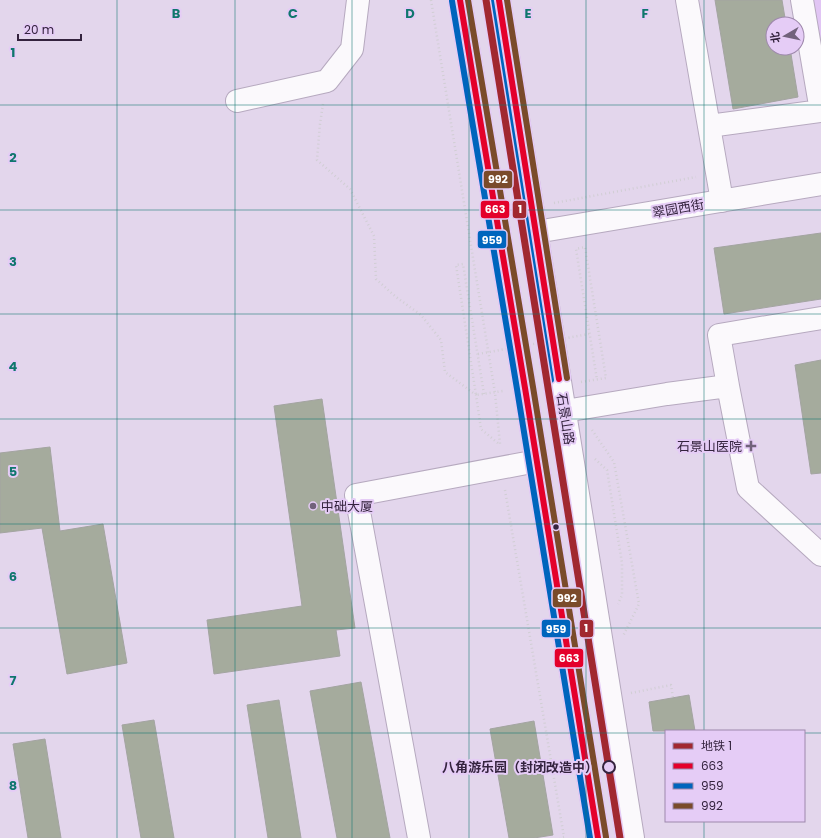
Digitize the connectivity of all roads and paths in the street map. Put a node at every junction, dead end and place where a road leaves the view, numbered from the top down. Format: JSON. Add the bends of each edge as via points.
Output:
{"nodes":[{"id":1,"x":358,"y":0,"type":"edge"},
{"id":2,"x":431,"y":0,"type":"edge"},
{"id":3,"x":460,"y":0,"type":"edge"},
{"id":4,"x":499,"y":0,"type":"edge"},
{"id":5,"x":687,"y":0,"type":"edge"},
{"id":6,"x":802,"y":0,"type":"edge"},
{"id":7,"x":327,"y":81,"type":"junction"},
{"id":8,"x":237,"y":101,"type":"dead end"},
{"id":9,"x":709,"y":126,"type":"junction"},
{"id":10,"x":703,"y":176,"type":"dead end"},
{"id":11,"x":821,"y":184,"type":"edge"},
{"id":12,"x":722,"y":201,"type":"junction"},
{"id":13,"x":548,"y":204,"type":"dead end"},
{"id":14,"x":536,"y":232,"type":"junction"},
{"id":15,"x":821,"y":318,"type":"edge"},
{"id":16,"x":589,"y":334,"type":"junction"},
{"id":17,"x":478,"y":354,"type":"junction"},
{"id":18,"x":606,"y":378,"type":"dead end"},
{"id":19,"x":597,"y":380,"type":"dead end"},
{"id":20,"x":728,"y":386,"type":"junction"},
{"id":21,"x":525,"y":388,"type":"junction"},
{"id":22,"x":495,"y":393,"type":"junction"},
{"id":23,"x":484,"y":394,"type":"junction"},
{"id":24,"x":476,"y":395,"type":"junction"},
{"id":25,"x":564,"y":411,"type":"junction"},
{"id":26,"x":592,"y":430,"type":"dead end"},
{"id":27,"x":591,"y":456,"type":"dead end"},
{"id":28,"x":537,"y":461,"type":"junction"},
{"id":29,"x":505,"y":490,"type":"dead end"},
{"id":30,"x":821,"y":554,"type":"edge"},
{"id":31,"x":616,"y":610,"type":"dead end"},
{"id":32,"x":620,"y":642,"type":"dead end"},
{"id":33,"x":625,"y":694,"type":"dead end"},
{"id":34,"x":673,"y":698,"type":"dead end"},
{"id":35,"x":419,"y":838,"type":"edge"},
{"id":36,"x":560,"y":838,"type":"edge"},
{"id":37,"x":598,"y":838,"type":"edge"},
{"id":38,"x":633,"y":838,"type":"edge"}],
"edges":[{"from":1,"to":7,"type":"main road","via":[[352,49]]},
{"from":2,"to":22,"type":"path"},
{"from":3,"to":21,"type":"main road"},
{"from":4,"to":14,"type":"main road","name":"石景山路"},
{"from":5,"to":9,"type":"main road"},
{"from":6,"to":9,"type":"main road","via":[[821,111]]},
{"from":7,"to":8,"type":"main road"},
{"from":7,"to":24,"type":"path","via":[[317,160],[350,189],[374,236],[376,279],[421,315],[441,340],[446,372]]},
{"from":9,"to":12,"type":"main road"},
{"from":10,"to":13,"type":"path"},
{"from":11,"to":12,"type":"main road","name":"翠园西街"},
{"from":12,"to":14,"type":"main road","name":"翠园西街"},
{"from":14,"to":25,"type":"main road","name":"石景山路"},
{"from":15,"to":20,"type":"main road","via":[[719,335]]},
{"from":16,"to":17,"type":"path","bridge":true},
{"from":16,"to":18,"type":"path","via":[[576,249],[585,248]]},
{"from":16,"to":19,"type":"path"},
{"from":17,"to":23,"type":"path"},
{"from":17,"to":24,"type":"path","via":[[463,264],[456,265]]},
{"from":20,"to":25,"type":"main road"},
{"from":20,"to":30,"type":"main road","via":[[748,488]]},
{"from":21,"to":22,"type":"path"},
{"from":21,"to":28,"type":"main road"},
{"from":22,"to":23,"type":"path"},
{"from":22,"to":24,"type":"path","via":[[500,444],[480,430]]},
{"from":23,"to":24,"type":"path"},
{"from":25,"to":38,"type":"main road","name":"石景山路"},
{"from":26,"to":32,"type":"path","via":[[614,462],[639,604]]},
{"from":27,"to":31,"type":"path","via":[[607,470],[620,548],[622,595]]},
{"from":28,"to":35,"type":"main road","via":[[356,495]]},
{"from":28,"to":37,"type":"main road"},
{"from":29,"to":36,"type":"path","via":[[564,837]]},
{"from":33,"to":34,"type":"path","via":[[671,685]]}]}
